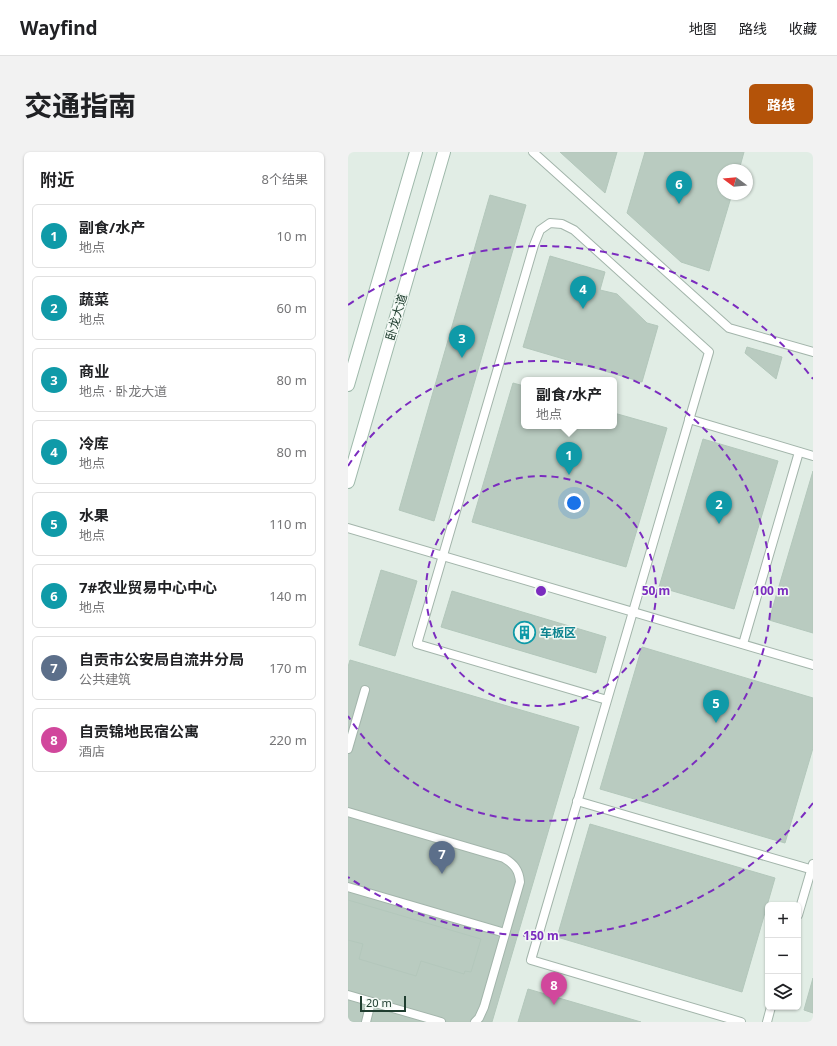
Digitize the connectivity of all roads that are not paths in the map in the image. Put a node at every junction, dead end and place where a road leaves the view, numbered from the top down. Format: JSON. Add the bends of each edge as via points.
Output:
{"nodes":[{"id":1,"x":416,"y":152,"type":"edge"},
{"id":2,"x":444,"y":152,"type":"edge"},
{"id":3,"x":533,"y":152,"type":"edge"},
{"id":4,"x":813,"y":352,"type":"edge"},
{"id":5,"x":348,"y":385,"type":"edge"},
{"id":6,"x":689,"y":419,"type":"junction"},
{"id":7,"x":800,"y":452,"type":"junction"},
{"id":8,"x":813,"y":456,"type":"edge"},
{"id":9,"x":348,"y":482,"type":"edge"},
{"id":10,"x":348,"y":528,"type":"edge"},
{"id":11,"x":443,"y":556,"type":"junction"},
{"id":12,"x":633,"y":612,"type":"junction"},
{"id":13,"x":743,"y":644,"type":"junction"},
{"id":14,"x":813,"y":665,"type":"edge"},
{"id":15,"x":365,"y":690,"type":"dead end"},
{"id":16,"x":607,"y":700,"type":"junction"},
{"id":17,"x":348,"y":749,"type":"edge"},
{"id":18,"x":577,"y":801,"type":"junction"},
{"id":19,"x":348,"y":812,"type":"edge"},
{"id":20,"x":812,"y":868,"type":"edge"},
{"id":21,"x":348,"y":887,"type":"edge"},
{"id":22,"x":801,"y":905,"type":"edge"},
{"id":23,"x":505,"y":933,"type":"junction"},
{"id":24,"x":348,"y":995,"type":"edge"},
{"id":25,"x":371,"y":1002,"type":"junction"},
{"id":26,"x":770,"y":1010,"type":"edge"},
{"id":27,"x":366,"y":1022,"type":"edge"},
{"id":28,"x":441,"y":1022,"type":"edge"},
{"id":29,"x":475,"y":1022,"type":"edge"},
{"id":30,"x":741,"y":1022,"type":"edge"},
{"id":31,"x":767,"y":1022,"type":"edge"}],
"edges":[{"from":1,"to":5,"type":"main road"},
{"from":2,"to":9,"type":"main road","name":"卧龙大道"},
{"from":3,"to":4,"type":"lane","via":[[729,328]]},
{"from":6,"to":7,"type":"lane"},
{"from":6,"to":11,"type":"lane","via":[[709,352],[574,230],[562,224],[550,223],[540,230],[534,245]]},
{"from":6,"to":12,"type":"lane"},
{"from":7,"to":8,"type":"lane"},
{"from":7,"to":13,"type":"lane"},
{"from":10,"to":11,"type":"lane"},
{"from":11,"to":12,"type":"lane"},
{"from":11,"to":16,"type":"lane","via":[[417,644]]},
{"from":12,"to":13,"type":"lane"},
{"from":12,"to":16,"type":"lane"},
{"from":13,"to":14,"type":"lane"},
{"from":15,"to":17,"type":"lane"},
{"from":16,"to":18,"type":"lane"},
{"from":18,"to":20,"type":"lane"},
{"from":18,"to":30,"type":"lane","via":[[531,960]]},
{"from":19,"to":23,"type":"lane","via":[[499,856],[511,862],[517,868],[520,882]]},
{"from":20,"to":22,"type":"lane"},
{"from":21,"to":23,"type":"lane"},
{"from":23,"to":29,"type":"lane","via":[[484,1007]]},
{"from":24,"to":25,"type":"lane"},
{"from":25,"to":27,"type":"lane"},
{"from":25,"to":28,"type":"lane"},
{"from":26,"to":31,"type":"lane"}]}
